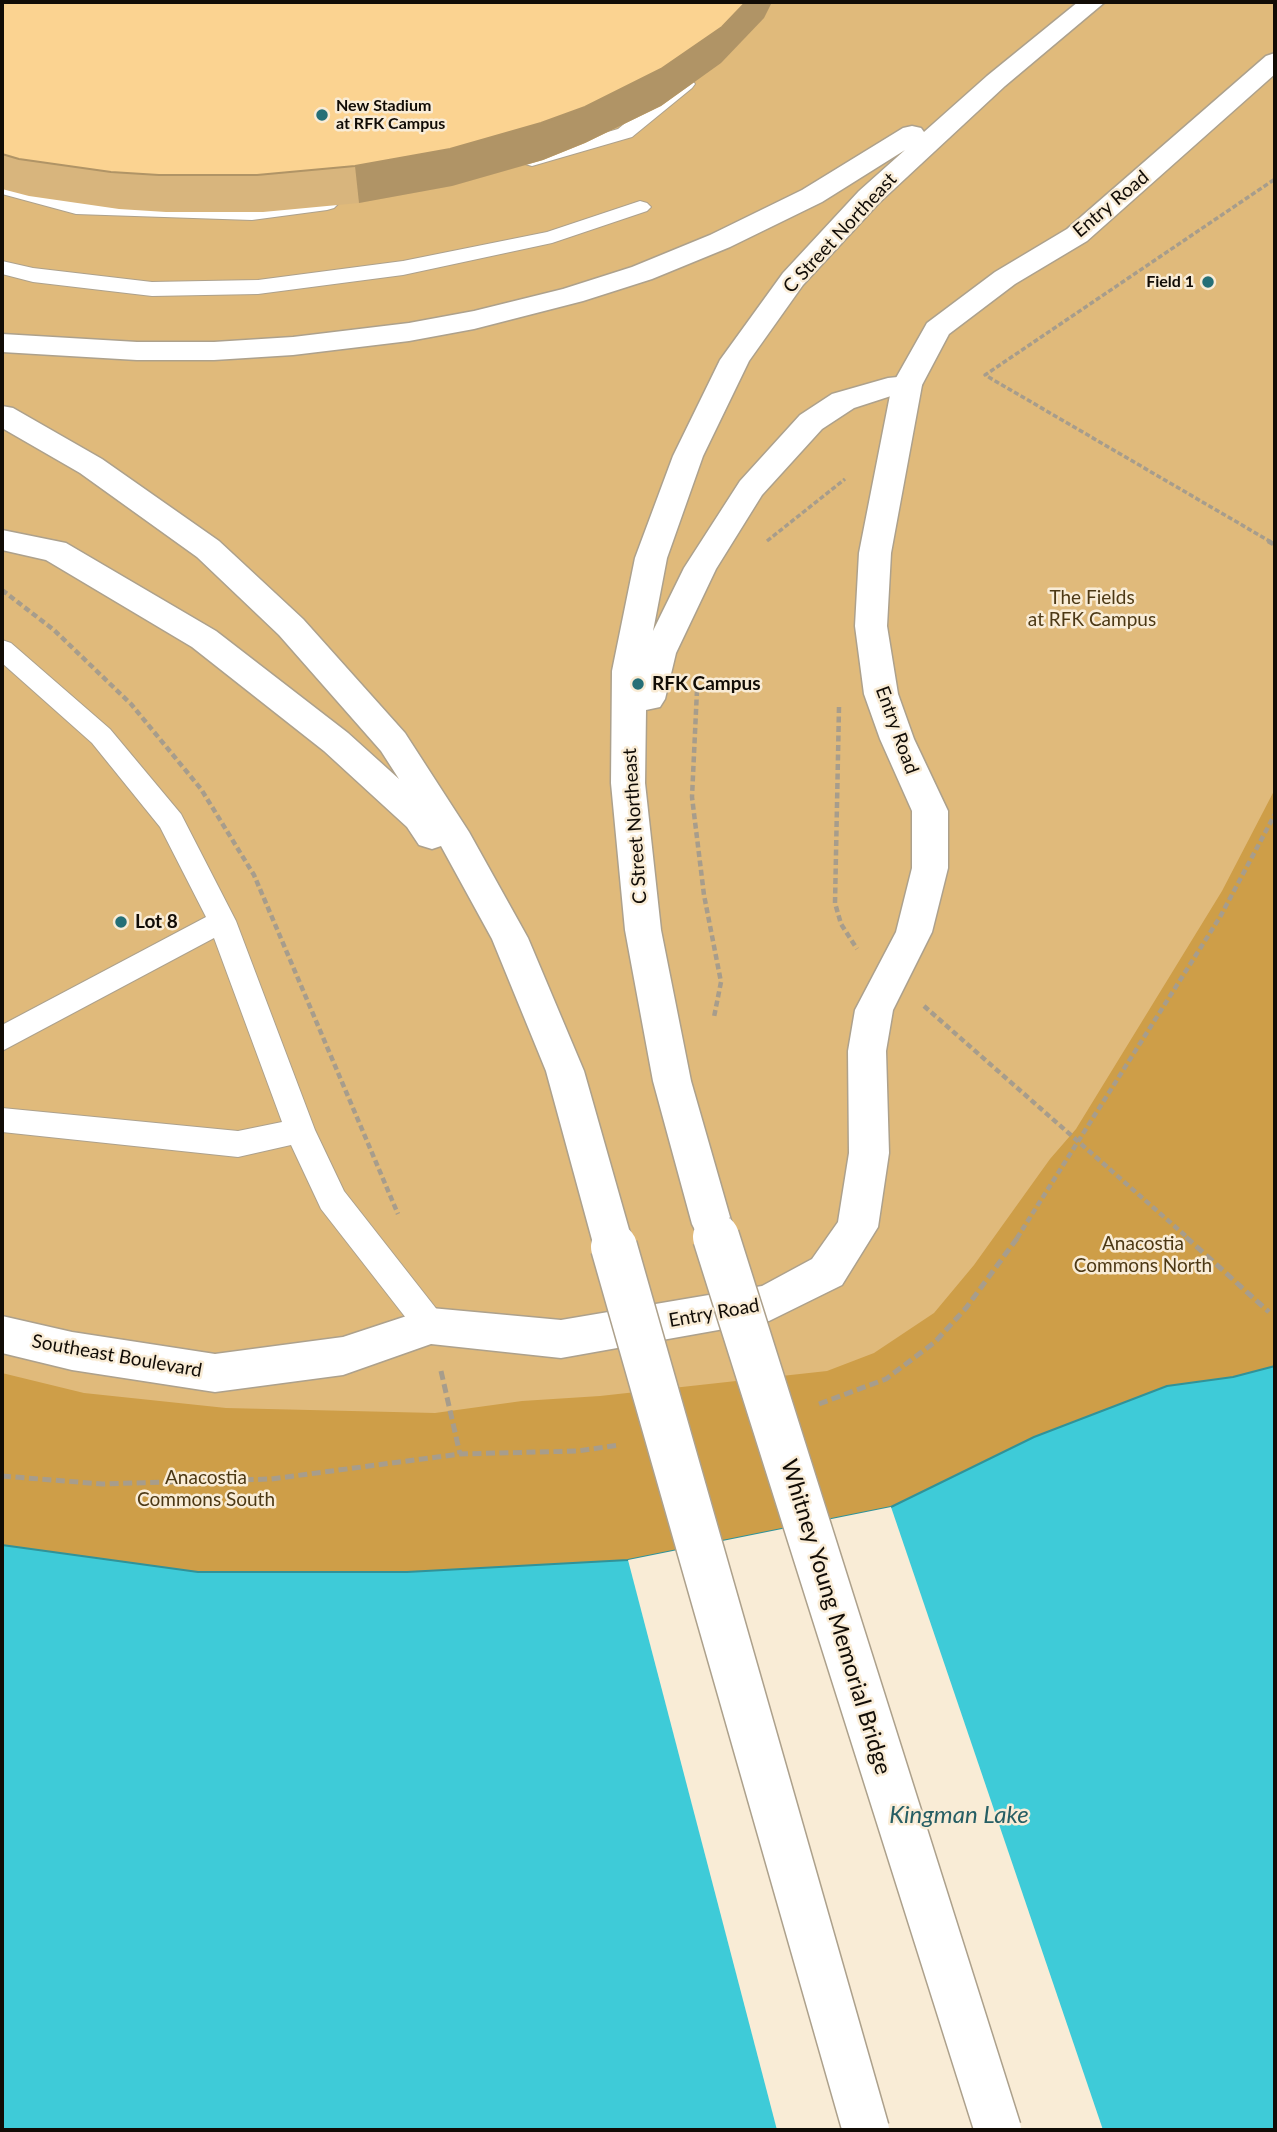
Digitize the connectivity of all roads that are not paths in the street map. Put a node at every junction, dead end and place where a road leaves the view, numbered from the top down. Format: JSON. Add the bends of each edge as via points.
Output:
{"nodes":[{"id":1,"x":1093,"y":2,"type":"edge"},
{"id":2,"x":1275,"y":61,"type":"edge"},
{"id":3,"x":698,"y":73,"type":"edge"},
{"id":4,"x":996,"y":81,"type":"junction"},
{"id":5,"x":512,"y":166,"type":"edge"},
{"id":6,"x":2,"y":188,"type":"edge"},
{"id":7,"x":344,"y":201,"type":"edge"},
{"id":8,"x":640,"y":207,"type":"dead end"},
{"id":9,"x":2,"y":268,"type":"edge"},
{"id":10,"x":2,"y":343,"type":"edge"},
{"id":11,"x":907,"y":385,"type":"junction"},
{"id":12,"x":2,"y":415,"type":"edge"},
{"id":13,"x":2,"y":540,"type":"edge"},
{"id":14,"x":2,"y":649,"type":"edge"},
{"id":15,"x":628,"y":783,"type":"junction"},
{"id":16,"x":222,"y":921,"type":"junction"},
{"id":17,"x":510,"y":939,"type":"junction"},
{"id":18,"x":2,"y":1039,"type":"edge"},
{"id":19,"x":2,"y":1120,"type":"edge"},
{"id":20,"x":300,"y":1130,"type":"junction"},
{"id":21,"x":712,"y":1224,"type":"joint"},
{"id":22,"x":431,"y":1326,"type":"junction"},
{"id":23,"x":2,"y":1335,"type":"edge"},
{"id":24,"x":561,"y":1339,"type":"joint"},
{"id":25,"x":866,"y":2130,"type":"edge"},
{"id":26,"x":998,"y":2130,"type":"edge"}],
"edges":[{"from":1,"to":4,"type":"main road","name":"C Street Northeast"},
{"from":2,"to":11,"type":"main road","name":"Entry Road","via":[[1077,235],[1005,278],[937,329]]},
{"from":3,"to":5,"type":"lane","via":[[625,133]]},
{"from":4,"to":10,"type":"main road","via":[[811,196],[720,241],[573,295],[409,332],[293,346],[150,351]]},
{"from":4,"to":15,"type":"main road","name":"C Street Northeast","via":[[860,206],[793,279],[735,360],[688,456],[651,558],[629,671]]},
{"from":6,"to":7,"type":"lane","via":[[76,208],[252,214]]},
{"from":8,"to":9,"type":"lane","via":[[552,237],[403,268],[258,287],[152,289]]},
{"from":11,"to":15,"type":"main road","via":[[843,401],[811,422],[751,488],[700,568],[659,653]]},
{"from":11,"to":24,"type":"main road","name":"Entry Road","via":[[875,553],[871,626],[881,694],[930,811],[930,868],[914,932],[874,1010],[867,1051],[869,1153],[858,1227],[827,1272],[769,1303]]},
{"from":12,"to":17,"type":"main road","via":[[91,466],[208,549],[291,627],[393,742],[456,841]]},
{"from":13,"to":17,"type":"main road","via":[[55,551],[193,633],[325,733],[419,818]]},
{"from":14,"to":16,"type":"lane","via":[[101,736],[171,821]]},
{"from":15,"to":21,"type":"main road","name":"C Street Northeast","via":[[643,930],[672,1081]]},
{"from":16,"to":18,"type":"lane"},
{"from":16,"to":20,"type":"lane"},
{"from":17,"to":25,"type":"main road","bridge":true,"via":[[565,1071]]},
{"from":19,"to":20,"type":"lane","via":[[238,1144]]},
{"from":20,"to":22,"type":"lane","via":[[332,1200]]},
{"from":21,"to":26,"type":"main road","name":"Whitney Young Memorial Bridge","bridge":true},
{"from":22,"to":23,"type":"main road","name":"Southeast Boulevard","via":[[343,1356],[215,1373]]},
{"from":22,"to":24,"type":"main road","name":"Southeast Boulevard"}]}
